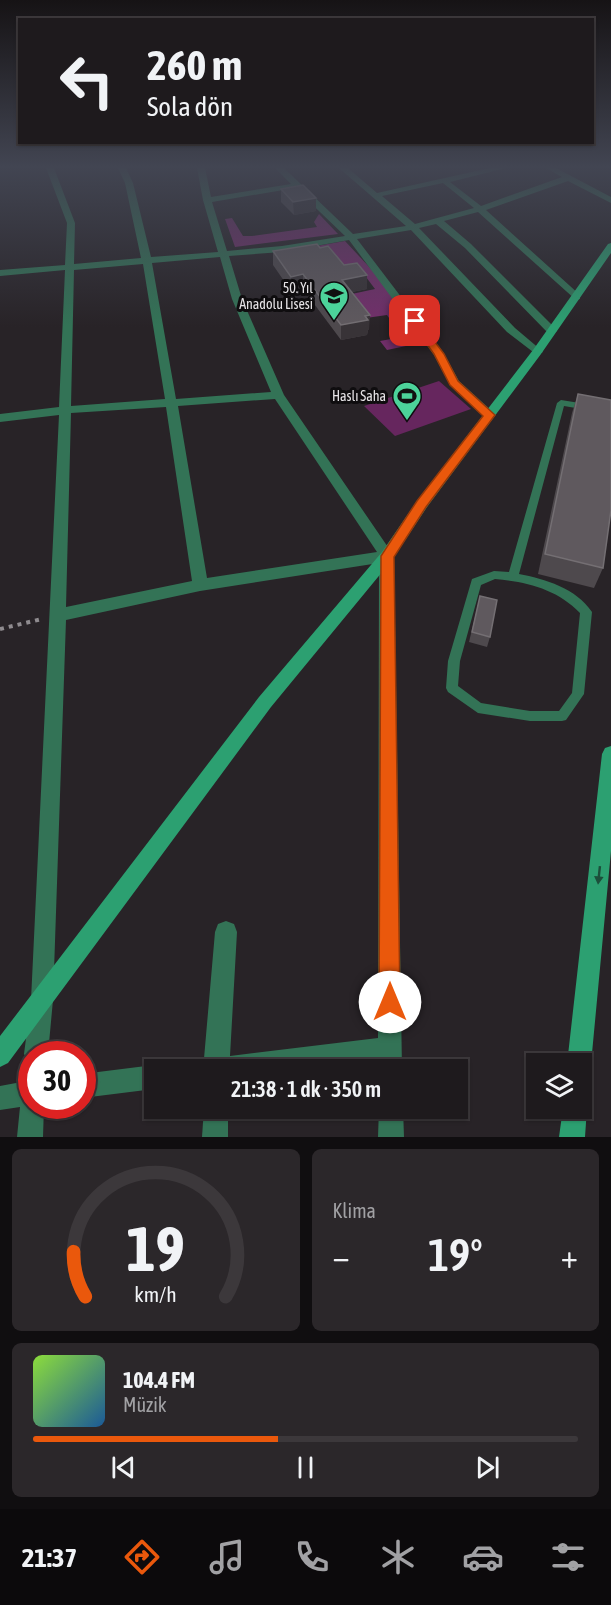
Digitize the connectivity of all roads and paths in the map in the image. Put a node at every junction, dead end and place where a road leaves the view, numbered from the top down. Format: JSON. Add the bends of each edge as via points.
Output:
{"nodes":[{"id":1,"x":70,"y":221,"type":"edge"},
{"id":2,"x":138,"y":221,"type":"edge"},
{"id":3,"x":213,"y":221,"type":"edge"},
{"id":4,"x":334,"y":221,"type":"edge"},
{"id":5,"x":406,"y":221,"type":"edge"},
{"id":6,"x":433,"y":221,"type":"edge"},
{"id":7,"x":438,"y":221,"type":"edge"},
{"id":8,"x":493,"y":221,"type":"edge"},
{"id":9,"x":413,"y":227,"type":"junction"},
{"id":10,"x":351,"y":237,"type":"junction"},
{"id":11,"x":611,"y":246,"type":"edge"},
{"id":12,"x":223,"y":253,"type":"junction"},
{"id":13,"x":146,"y":259,"type":"junction"},
{"id":14,"x":70,"y":267,"type":"junction"},
{"id":15,"x":0,"y":273,"type":"edge"},
{"id":16,"x":576,"y":297,"type":"junction"},
{"id":17,"x":552,"y":331,"type":"junction"},
{"id":18,"x":537,"y":352,"type":"junction"},
{"id":19,"x":278,"y":395,"type":"junction"},
{"id":20,"x":171,"y":402,"type":"junction"},
{"id":21,"x":66,"y":410,"type":"junction"},
{"id":22,"x":611,"y":411,"type":"edge"},
{"id":23,"x":489,"y":415,"type":"junction"},
{"id":24,"x":0,"y":418,"type":"edge"},
{"id":25,"x":387,"y":556,"type":"junction"},
{"id":26,"x":513,"y":576,"type":"junction"},
{"id":27,"x":200,"y":585,"type":"junction"},
{"id":28,"x":58,"y":615,"type":"junction"},
{"id":29,"x":0,"y":629,"type":"edge"},
{"id":30,"x":611,"y":754,"type":"edge"},
{"id":31,"x":226,"y":932,"type":"dead end"},
{"id":32,"x":42,"y":1000,"type":"junction"},
{"id":33,"x":37,"y":1041,"type":"edge"},
{"id":34,"x":580,"y":1053,"type":"edge"},
{"id":35,"x":0,"y":1055,"type":"edge"},
{"id":36,"x":217,"y":1059,"type":"edge"},
{"id":37,"x":390,"y":1059,"type":"edge"},
{"id":38,"x":144,"y":1078,"type":"edge"},
{"id":39,"x":96,"y":1084,"type":"edge"},
{"id":40,"x":18,"y":1095,"type":"edge"},
{"id":41,"x":0,"y":1098,"type":"edge"},
{"id":42,"x":31,"y":1119,"type":"edge"},
{"id":43,"x":216,"y":1119,"type":"edge"},
{"id":44,"x":391,"y":1119,"type":"edge"},
{"id":45,"x":574,"y":1119,"type":"edge"},
{"id":46,"x":30,"y":1137,"type":"edge"},
{"id":47,"x":215,"y":1137,"type":"edge"},
{"id":48,"x":391,"y":1137,"type":"edge"},
{"id":49,"x":572,"y":1137,"type":"edge"}],
"edges":[{"from":1,"to":14,"type":"street"},
{"from":2,"to":13,"type":"street"},
{"from":3,"to":12,"type":"street"},
{"from":4,"to":10,"type":"street"},
{"from":5,"to":9,"type":"street"},
{"from":6,"to":9,"type":"street"},
{"from":7,"to":17,"type":"street"},
{"from":8,"to":16,"type":"street"},
{"from":9,"to":10,"type":"street"},
{"from":9,"to":18,"type":"street"},
{"from":10,"to":12,"type":"street","via":[[282,249]]},
{"from":10,"to":23,"type":"street","via":[[439,354],[454,383]]},
{"from":11,"to":16,"type":"street"},
{"from":12,"to":13,"type":"street"},
{"from":12,"to":19,"type":"street","via":[[237,299]]},
{"from":13,"to":14,"type":"street"},
{"from":13,"to":20,"type":"street"},
{"from":14,"to":15,"type":"street"},
{"from":14,"to":21,"type":"street"},
{"from":16,"to":17,"type":"street"},
{"from":17,"to":18,"type":"street"},
{"from":18,"to":23,"type":"street"},
{"from":19,"to":20,"type":"street"},
{"from":19,"to":25,"type":"street"},
{"from":20,"to":21,"type":"street"},
{"from":20,"to":27,"type":"street"},
{"from":21,"to":24,"type":"street"},
{"from":21,"to":28,"type":"street"},
{"from":22,"to":26,"type":"lane","via":[[561,403]]},
{"from":23,"to":25,"type":"street"},
{"from":25,"to":27,"type":"street"},
{"from":25,"to":32,"type":"street","via":[[265,702]]},
{"from":25,"to":37,"type":"street"},
{"from":26,"to":26,"type":"lane","via":[[494,575],[476,582],[454,661],[452,688],[478,708],[530,716],[562,716],[578,694],[586,612],[575,598]]},
{"from":27,"to":28,"type":"street"},
{"from":28,"to":29,"type":"path"},
{"from":28,"to":32,"type":"street"},
{"from":30,"to":34,"type":"street","one_way":true},
{"from":31,"to":36,"type":"street"},
{"from":32,"to":33,"type":"street"},
{"from":32,"to":35,"type":"street"},
{"from":38,"to":39,"type":"street"},
{"from":40,"to":41,"type":"street"},
{"from":42,"to":46,"type":"street"},
{"from":43,"to":47,"type":"street"},
{"from":44,"to":48,"type":"street"},
{"from":45,"to":49,"type":"street"}]}
